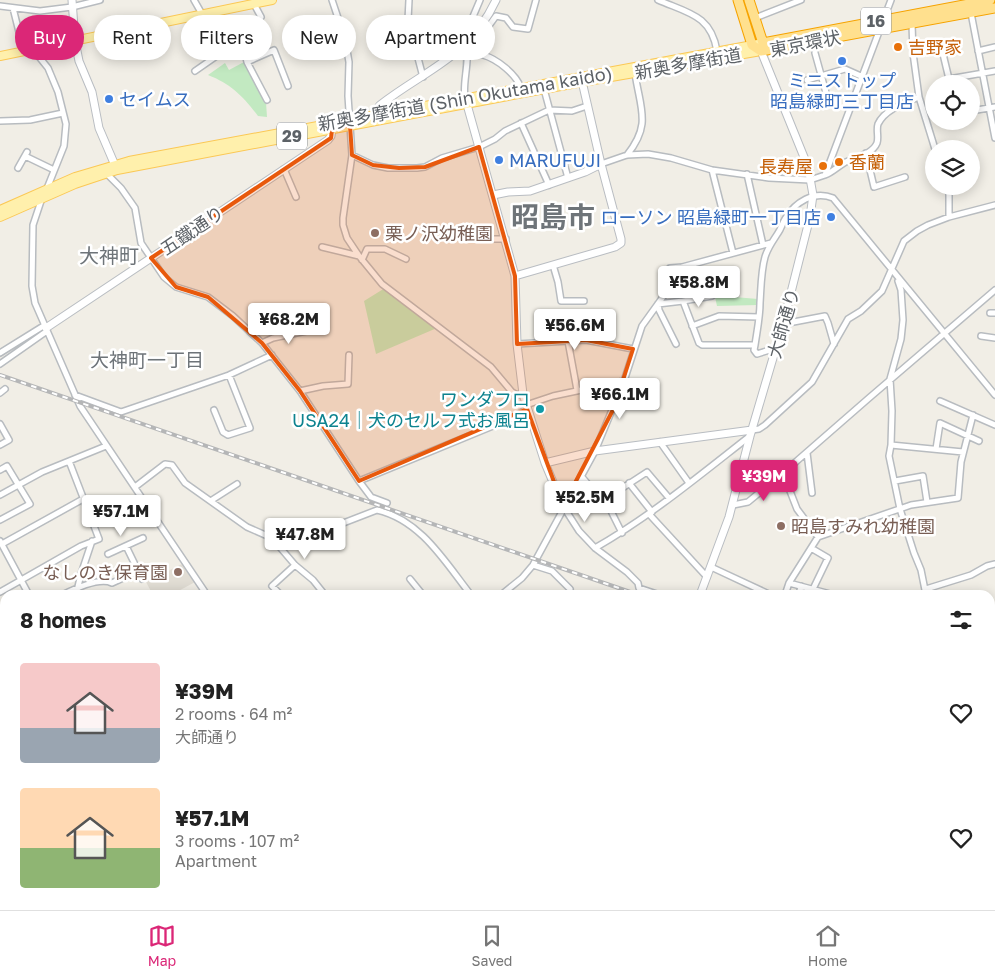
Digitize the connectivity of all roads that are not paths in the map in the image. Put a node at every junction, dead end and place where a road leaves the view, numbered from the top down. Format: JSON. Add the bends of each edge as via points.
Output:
{"nodes":[{"id":1,"x":100,"y":0,"type":"edge"},
{"id":2,"x":194,"y":0,"type":"edge"},
{"id":3,"x":272,"y":0,"type":"edge"},
{"id":4,"x":332,"y":0,"type":"edge"},
{"id":5,"x":409,"y":0,"type":"edge"},
{"id":6,"x":480,"y":0,"type":"edge"},
{"id":7,"x":496,"y":0,"type":"edge"},
{"id":8,"x":536,"y":0,"type":"edge"},
{"id":9,"x":658,"y":0,"type":"edge"},
{"id":10,"x":738,"y":0,"type":"edge"},
{"id":11,"x":749,"y":0,"type":"edge"},
{"id":12,"x":800,"y":0,"type":"edge"},
{"id":13,"x":891,"y":0,"type":"edge"},
{"id":14,"x":990,"y":0,"type":"edge"},
{"id":15,"x":72,"y":4,"type":"edge"},
{"id":16,"x":254,"y":4,"type":"junction"},
{"id":17,"x":0,"y":6,"type":"edge"},
{"id":18,"x":13,"y":8,"type":"junction"},
{"id":19,"x":995,"y":8,"type":"edge"},
{"id":20,"x":971,"y":13,"type":"junction"},
{"id":21,"x":202,"y":14,"type":"junction"},
{"id":22,"x":260,"y":15,"type":"edge"},
{"id":23,"x":474,"y":15,"type":"edge"},
{"id":24,"x":488,"y":15,"type":"edge"},
{"id":25,"x":15,"y":16,"type":"edge"},
{"id":26,"x":495,"y":17,"type":"edge"},
{"id":27,"x":755,"y":18,"type":"junction"},
{"id":28,"x":882,"y":24,"type":"junction"},
{"id":29,"x":912,"y":24,"type":"junction"},
{"id":30,"x":84,"y":38,"type":"edge"},
{"id":31,"x":752,"y":45,"type":"junction"},
{"id":32,"x":762,"y":47,"type":"junction"},
{"id":33,"x":995,"y":48,"type":"edge"},
{"id":34,"x":717,"y":51,"type":"junction"},
{"id":35,"x":978,"y":51,"type":"junction"},
{"id":36,"x":15,"y":53,"type":"edge"},
{"id":37,"x":815,"y":53,"type":"dead end"},
{"id":38,"x":943,"y":54,"type":"dead end"},
{"id":39,"x":698,"y":55,"type":"joint"},
{"id":40,"x":0,"y":56,"type":"edge"},
{"id":41,"x":42,"y":60,"type":"edge"},
{"id":42,"x":79,"y":60,"type":"edge"},
{"id":43,"x":211,"y":60,"type":"edge"},
{"id":44,"x":448,"y":60,"type":"edge"},
{"id":45,"x":466,"y":60,"type":"edge"},
{"id":46,"x":495,"y":60,"type":"edge"},
{"id":47,"x":247,"y":62,"type":"joint"},
{"id":48,"x":195,"y":71,"type":"dead end"},
{"id":49,"x":995,"y":71,"type":"edge"},
{"id":50,"x":635,"y":73,"type":"junction"},
{"id":51,"x":983,"y":74,"type":"junction"},
{"id":52,"x":822,"y":76,"type":"junction"},
{"id":53,"x":423,"y":77,"type":"junction"},
{"id":54,"x":863,"y":77,"type":"junction"},
{"id":55,"x":581,"y":80,"type":"junction"},
{"id":56,"x":808,"y":80,"type":"dead end"},
{"id":57,"x":288,"y":86,"type":"dead end"},
{"id":58,"x":521,"y":88,"type":"junction"},
{"id":59,"x":544,"y":90,"type":"junction"},
{"id":60,"x":919,"y":97,"type":"junction"},
{"id":61,"x":267,"y":100,"type":"dead end"},
{"id":62,"x":828,"y":100,"type":"dead end"},
{"id":63,"x":467,"y":101,"type":"junction"},
{"id":64,"x":587,"y":106,"type":"junction"},
{"id":65,"x":992,"y":108,"type":"edge"},
{"id":66,"x":549,"y":110,"type":"junction"},
{"id":67,"x":63,"y":113,"type":"junction"},
{"id":68,"x":377,"y":115,"type":"junction"},
{"id":69,"x":925,"y":116,"type":"edge"},
{"id":70,"x":0,"y":121,"type":"edge"},
{"id":71,"x":350,"y":123,"type":"junction"},
{"id":72,"x":521,"y":123,"type":"junction"},
{"id":73,"x":332,"y":129,"type":"junction"},
{"id":74,"x":995,"y":138,"type":"edge"},
{"id":75,"x":479,"y":146,"type":"junction"},
{"id":76,"x":866,"y":153,"type":"junction"},
{"id":77,"x":352,"y":155,"type":"junction"},
{"id":78,"x":627,"y":155,"type":"junction"},
{"id":79,"x":601,"y":164,"type":"junction"},
{"id":80,"x":116,"y":167,"type":"junction"},
{"id":81,"x":18,"y":168,"type":"dead end"},
{"id":82,"x":284,"y":169,"type":"junction"},
{"id":83,"x":54,"y":170,"type":"junction"},
{"id":84,"x":712,"y":170,"type":"junction"},
{"id":85,"x":106,"y":173,"type":"junction"},
{"id":86,"x":747,"y":174,"type":"junction"},
{"id":87,"x":825,"y":175,"type":"junction"},
{"id":88,"x":905,"y":177,"type":"dead end"},
{"id":89,"x":568,"y":178,"type":"junction"},
{"id":90,"x":810,"y":180,"type":"junction"},
{"id":91,"x":549,"y":184,"type":"junction"},
{"id":92,"x":47,"y":189,"type":"junction"},
{"id":93,"x":493,"y":195,"type":"junction"},
{"id":94,"x":813,"y":195,"type":"junction"},
{"id":95,"x":950,"y":195,"type":"edge"},
{"id":96,"x":296,"y":197,"type":"dead end"},
{"id":97,"x":42,"y":198,"type":"junction"},
{"id":98,"x":995,"y":205,"type":"edge"},
{"id":99,"x":0,"y":210,"type":"edge"},
{"id":100,"x":0,"y":217,"type":"edge"},
{"id":101,"x":949,"y":217,"type":"junction"},
{"id":102,"x":451,"y":233,"type":"dead end"},
{"id":103,"x":506,"y":239,"type":"junction"},
{"id":104,"x":771,"y":242,"type":"junction"},
{"id":105,"x":763,"y":245,"type":"junction"},
{"id":106,"x":322,"y":247,"type":"dead end"},
{"id":107,"x":733,"y":254,"type":"junction"},
{"id":108,"x":151,"y":258,"type":"junction"},
{"id":109,"x":360,"y":258,"type":"junction"},
{"id":110,"x":406,"y":259,"type":"dead end"},
{"id":111,"x":553,"y":265,"type":"junction"},
{"id":112,"x":682,"y":267,"type":"junction"},
{"id":113,"x":670,"y":268,"type":"dead end"},
{"id":114,"x":892,"y":271,"type":"junction"},
{"id":115,"x":515,"y":276,"type":"junction"},
{"id":116,"x":896,"y":277,"type":"junction"},
{"id":117,"x":995,"y":290,"type":"edge"},
{"id":118,"x":712,"y":296,"type":"dead end"},
{"id":119,"x":683,"y":301,"type":"junction"},
{"id":120,"x":584,"y":302,"type":"dead end"},
{"id":121,"x":658,"y":304,"type":"junction"},
{"id":122,"x":303,"y":308,"type":"dead end"},
{"id":123,"x":759,"y":318,"type":"junction"},
{"id":124,"x":783,"y":324,"type":"junction"},
{"id":125,"x":692,"y":326,"type":"junction"},
{"id":126,"x":46,"y":328,"type":"junction"},
{"id":127,"x":311,"y":330,"type":"dead end"},
{"id":128,"x":944,"y":334,"type":"junction"},
{"id":129,"x":282,"y":336,"type":"junction"},
{"id":130,"x":980,"y":336,"type":"dead end"},
{"id":131,"x":995,"y":338,"type":"edge"},
{"id":132,"x":568,"y":341,"type":"junction"},
{"id":133,"x":262,"y":343,"type":"junction"},
{"id":134,"x":517,"y":344,"type":"junction"},
{"id":135,"x":676,"y":344,"type":"dead end"},
{"id":136,"x":834,"y":344,"type":"junction"},
{"id":137,"x":755,"y":345,"type":"junction"},
{"id":138,"x":776,"y":348,"type":"junction"},
{"id":139,"x":633,"y":349,"type":"junction"},
{"id":140,"x":0,"y":353,"type":"edge"},
{"id":141,"x":272,"y":354,"type":"junction"},
{"id":142,"x":349,"y":354,"type":"dead end"},
{"id":143,"x":0,"y":364,"type":"edge"},
{"id":144,"x":229,"y":375,"type":"junction"},
{"id":145,"x":890,"y":379,"type":"junction"},
{"id":146,"x":624,"y":381,"type":"junction"},
{"id":147,"x":577,"y":390,"type":"junction"},
{"id":148,"x":300,"y":391,"type":"junction"},
{"id":149,"x":523,"y":394,"type":"junction"},
{"id":150,"x":75,"y":395,"type":"junction"},
{"id":151,"x":995,"y":395,"type":"edge"},
{"id":152,"x":940,"y":401,"type":"dead end"},
{"id":153,"x":526,"y":407,"type":"junction"},
{"id":154,"x":214,"y":410,"type":"dead end"},
{"id":155,"x":973,"y":415,"type":"junction"},
{"id":156,"x":0,"y":424,"type":"edge"},
{"id":157,"x":995,"y":425,"type":"edge"},
{"id":158,"x":751,"y":433,"type":"junction"},
{"id":159,"x":968,"y":435,"type":"junction"},
{"id":160,"x":979,"y":441,"type":"dead end"},
{"id":161,"x":660,"y":442,"type":"junction"},
{"id":162,"x":0,"y":444,"type":"edge"},
{"id":163,"x":891,"y":445,"type":"junction"},
{"id":164,"x":106,"y":446,"type":"junction"},
{"id":165,"x":936,"y":449,"type":"junction"},
{"id":166,"x":595,"y":451,"type":"junction"},
{"id":167,"x":963,"y":452,"type":"junction"},
{"id":168,"x":807,"y":453,"type":"junction"},
{"id":169,"x":69,"y":461,"type":"junction"},
{"id":170,"x":546,"y":463,"type":"junction"},
{"id":171,"x":0,"y":470,"type":"edge"},
{"id":172,"x":783,"y":473,"type":"junction"},
{"id":173,"x":581,"y":476,"type":"junction"},
{"id":174,"x":895,"y":480,"type":"junction"},
{"id":175,"x":359,"y":481,"type":"junction"},
{"id":176,"x":689,"y":483,"type":"junction"},
{"id":177,"x":237,"y":484,"type":"dead end"},
{"id":178,"x":629,"y":484,"type":"junction"},
{"id":179,"x":18,"y":485,"type":"junction"},
{"id":180,"x":135,"y":487,"type":"junction"},
{"id":181,"x":621,"y":489,"type":"dead end"},
{"id":182,"x":812,"y":493,"type":"dead end"},
{"id":183,"x":0,"y":495,"type":"edge"},
{"id":184,"x":669,"y":498,"type":"junction"},
{"id":185,"x":83,"y":499,"type":"junction"},
{"id":186,"x":212,"y":500,"type":"junction"},
{"id":187,"x":927,"y":502,"type":"junction"},
{"id":188,"x":387,"y":503,"type":"dead end"},
{"id":189,"x":733,"y":505,"type":"junction"},
{"id":190,"x":564,"y":506,"type":"junction"},
{"id":191,"x":900,"y":509,"type":"junction"},
{"id":192,"x":651,"y":513,"type":"junction"},
{"id":193,"x":0,"y":520,"type":"edge"},
{"id":194,"x":622,"y":533,"type":"junction"},
{"id":195,"x":818,"y":537,"type":"junction"},
{"id":196,"x":143,"y":538,"type":"dead end"},
{"id":197,"x":272,"y":538,"type":"junction"},
{"id":198,"x":92,"y":541,"type":"junction"},
{"id":199,"x":1,"y":542,"type":"edge"},
{"id":200,"x":126,"y":546,"type":"junction"},
{"id":201,"x":596,"y":548,"type":"junction"},
{"id":202,"x":811,"y":548,"type":"junction"},
{"id":203,"x":108,"y":554,"type":"dead end"},
{"id":204,"x":995,"y":564,"type":"edge"},
{"id":205,"x":295,"y":565,"type":"junction"},
{"id":206,"x":533,"y":565,"type":"junction"},
{"id":207,"x":711,"y":567,"type":"junction"},
{"id":208,"x":138,"y":571,"type":"junction"},
{"id":209,"x":707,"y":577,"type":"junction"},
{"id":210,"x":142,"y":579,"type":"dead end"},
{"id":211,"x":410,"y":579,"type":"dead end"},
{"id":212,"x":22,"y":580,"type":"junction"},
{"id":213,"x":789,"y":582,"type":"junction"},
{"id":214,"x":801,"y":586,"type":"junction"},
{"id":215,"x":78,"y":587,"type":"junction"},
{"id":216,"x":570,"y":589,"type":"dead end"},
{"id":217,"x":813,"y":589,"type":"joint"},
{"id":218,"x":4,"y":590,"type":"edge"},
{"id":219,"x":27,"y":590,"type":"edge"},
{"id":220,"x":72,"y":590,"type":"edge"},
{"id":221,"x":77,"y":590,"type":"edge"},
{"id":222,"x":204,"y":590,"type":"edge"},
{"id":223,"x":276,"y":590,"type":"edge"},
{"id":224,"x":322,"y":590,"type":"edge"},
{"id":225,"x":418,"y":590,"type":"edge"},
{"id":226,"x":467,"y":590,"type":"edge"},
{"id":227,"x":507,"y":590,"type":"edge"},
{"id":228,"x":645,"y":590,"type":"edge"},
{"id":229,"x":702,"y":590,"type":"edge"},
{"id":230,"x":760,"y":590,"type":"edge"},
{"id":231,"x":787,"y":590,"type":"edge"},
{"id":232,"x":800,"y":590,"type":"edge"},
{"id":233,"x":925,"y":590,"type":"edge"},
{"id":234,"x":932,"y":590,"type":"edge"}],
"edges":[{"from":1,"to":15,"type":"street"},
{"from":2,"to":21,"type":"street"},
{"from":3,"to":16,"type":"main road"},
{"from":4,"to":71,"type":"street","via":[[347,47]]},
{"from":5,"to":53,"type":"street","via":[[408,20]]},
{"from":6,"to":23,"type":"street"},
{"from":7,"to":24,"type":"street"},
{"from":8,"to":26,"type":"street","via":[[528,29],[514,27],[506,18]]},
{"from":9,"to":34,"type":"street","via":[[701,18],[715,36]]},
{"from":10,"to":31,"type":"highway","name":"東京環状"},
{"from":11,"to":27,"type":"highway","name":"東京環状"},
{"from":12,"to":27,"type":"street"},
{"from":13,"to":28,"type":"street"},
{"from":14,"to":28,"type":"highway","name":"東京環状","number":"16"},
{"from":15,"to":18,"type":"street","via":[[40,11]]},
{"from":16,"to":21,"type":"main road"},
{"from":16,"to":22,"type":"street"},
{"from":17,"to":18,"type":"street"},
{"from":18,"to":25,"type":"street"},
{"from":19,"to":20,"type":"highway","name":"東京環状","number":"16"},
{"from":20,"to":29,"type":"highway","name":"東京環状","number":"16"},
{"from":20,"to":35,"type":"street"},
{"from":21,"to":30,"type":"main road"},
{"from":27,"to":32,"type":"highway","name":"東京環状"},
{"from":28,"to":29,"type":"highway","name":"東京環状","number":"16"},
{"from":28,"to":32,"type":"highway","name":"東京環状","number":"16"},
{"from":28,"to":54,"type":"street"},
{"from":29,"to":60,"type":"street","via":[[912,53]]},
{"from":31,"to":32,"type":"highway","name":"東京環状"},
{"from":31,"to":34,"type":"main road","name":"新奥多摩街道","number":"29"},
{"from":32,"to":50,"type":"main road","name":"新奥多摩街道","number":"29"},
{"from":32,"to":90,"type":"street","name":"大師通り","via":[[808,167]]},
{"from":33,"to":35,"type":"street"},
{"from":34,"to":39,"type":"main road","name":"新奥多摩街道","number":"29"},
{"from":35,"to":51,"type":"street"},
{"from":36,"to":40,"type":"main road"},
{"from":37,"to":52,"type":"street"},
{"from":38,"to":51,"type":"street","via":[[948,79]]},
{"from":39,"to":55,"type":"main road","name":"新奥多摩街道 (Shin Okutama kaido)","number":"29"},
{"from":41,"to":67,"type":"street","via":[[58,92]]},
{"from":42,"to":80,"type":"street","via":[[92,92],[99,128]]},
{"from":43,"to":48,"type":"street"},
{"from":44,"to":53,"type":"street"},
{"from":45,"to":63,"type":"street","via":[[464,83]]},
{"from":46,"to":58,"type":"street","via":[[513,74]]},
{"from":47,"to":57,"type":"street","via":[[274,50]]},
{"from":47,"to":61,"type":"street"},
{"from":49,"to":51,"type":"street"},
{"from":50,"to":55,"type":"main road","name":"新奥多摩街道","number":"29"},
{"from":50,"to":78,"type":"street","via":[[643,124],[638,141]]},
{"from":51,"to":65,"type":"street"},
{"from":52,"to":54,"type":"street","via":[[845,69]]},
{"from":52,"to":56,"type":"street"},
{"from":52,"to":62,"type":"street"},
{"from":53,"to":68,"type":"street","via":[[380,105],[376,109]]},
{"from":54,"to":87,"type":"street"},
{"from":55,"to":58,"type":"main road","name":"新奥多摩街道 (Shin Okutama kaido)","number":"29"},
{"from":55,"to":59,"type":"main road","name":"新奥多摩街道","number":"29"},
{"from":55,"to":64,"type":"street"},
{"from":58,"to":63,"type":"main road","name":"新奥多摩街道 (Shin Okutama kaido)","number":"29"},
{"from":59,"to":63,"type":"main road","name":"新奥多摩街道","number":"29"},
{"from":59,"to":66,"type":"street"},
{"from":60,"to":69,"type":"street"},
{"from":60,"to":76,"type":"street","via":[[884,115],[877,125],[877,143]]},
{"from":63,"to":68,"type":"main road","name":"新奥多摩街道 (Shin Okutama kaido)","number":"29"},
{"from":63,"to":71,"type":"main road","name":"新奥多摩街道 (Shin Okutama kaido)","number":"29"},
{"from":63,"to":75,"type":"street"},
{"from":64,"to":66,"type":"street","via":[[572,111]]},
{"from":64,"to":79,"type":"street"},
{"from":65,"to":74,"type":"street"},
{"from":66,"to":72,"type":"street"},
{"from":66,"to":89,"type":"street"},
{"from":67,"to":70,"type":"street","via":[[30,120]]},
{"from":67,"to":83,"type":"street","via":[[66,124],[64,146]]},
{"from":68,"to":71,"type":"main road","name":"新奥多摩街道 (Shin Okutama kaido)","number":"29"},
{"from":71,"to":73,"type":"main road","name":"新奥多摩街道 (Shin Okutama kaido)","number":"29"},
{"from":71,"to":77,"type":"street"},
{"from":71,"to":80,"type":"main road","name":"新奥多摩街道 (Shin Okutama kaido)","number":"29","via":[[152,156]]},
{"from":72,"to":75,"type":"street"},
{"from":72,"to":91,"type":"street"},
{"from":73,"to":80,"type":"main road","name":"新奥多摩街道 (Shin Okutama kaido)","number":"29"},
{"from":73,"to":82,"type":"street","name":"五鐵通り","via":[[328,140]]},
{"from":75,"to":77,"type":"street","via":[[417,168],[378,166]]},
{"from":75,"to":93,"type":"street"},
{"from":76,"to":87,"type":"street"},
{"from":76,"to":88,"type":"street","via":[[874,187]]},
{"from":77,"to":109,"type":"street","via":[[343,226]]},
{"from":78,"to":79,"type":"street"},
{"from":78,"to":84,"type":"street","via":[[671,158]]},
{"from":79,"to":89,"type":"street"},
{"from":79,"to":111,"type":"street","via":[[621,243]]},
{"from":80,"to":85,"type":"main road","number":"29"},
{"from":80,"to":92,"type":"main road","number":"29","via":[[80,175]]},
{"from":81,"to":83,"type":"street","via":[[26,154]]},
{"from":82,"to":96,"type":"street"},
{"from":82,"to":108,"type":"street","name":"五鐵通り"},
{"from":83,"to":92,"type":"street"},
{"from":84,"to":86,"type":"street"},
{"from":84,"to":107,"type":"street"},
{"from":85,"to":97,"type":"main road","number":"29"},
{"from":85,"to":108,"type":"street","via":[[135,208],[141,243]]},
{"from":86,"to":90,"type":"street"},
{"from":86,"to":105,"type":"street"},
{"from":87,"to":90,"type":"street"},
{"from":89,"to":91,"type":"street"},
{"from":90,"to":94,"type":"street","name":"大師通り"},
{"from":91,"to":93,"type":"street","via":[[530,191]]},
{"from":92,"to":97,"type":"street"},
{"from":92,"to":99,"type":"main road","number":"29"},
{"from":93,"to":103,"type":"street"},
{"from":94,"to":104,"type":"street","via":[[800,202],[786,217]]},
{"from":94,"to":114,"type":"street","via":[[824,194],[833,198]]},
{"from":94,"to":124,"type":"street","name":"大師通り","via":[[806,237]]},
{"from":95,"to":101,"type":"street"},
{"from":97,"to":100,"type":"main road","number":"29"},
{"from":97,"to":126,"type":"street","via":[[33,225],[32,286],[35,303]]},
{"from":98,"to":101,"type":"street"},
{"from":101,"to":114,"type":"street","via":[[922,227],[904,242]]},
{"from":102,"to":103,"type":"street"},
{"from":103,"to":115,"type":"street"},
{"from":104,"to":105,"type":"street"},
{"from":104,"to":123,"type":"street","via":[[762,274]]},
{"from":105,"to":107,"type":"street"},
{"from":106,"to":109,"type":"street"},
{"from":107,"to":112,"type":"street"},
{"from":108,"to":126,"type":"street","name":"五鐵通り"},
{"from":108,"to":133,"type":"street","via":[[176,288],[208,298]]},
{"from":109,"to":110,"type":"street","via":[[368,249],[384,249]]},
{"from":109,"to":149,"type":"street","via":[[382,284],[491,367],[512,392]]},
{"from":111,"to":115,"type":"street"},
{"from":111,"to":120,"type":"street","via":[[561,301]]},
{"from":112,"to":113,"type":"street"},
{"from":112,"to":121,"type":"street"},
{"from":114,"to":116,"type":"street"},
{"from":114,"to":136,"type":"street","via":[[882,291],[861,312],[848,319]]},
{"from":115,"to":134,"type":"street"},
{"from":116,"to":128,"type":"street"},
{"from":116,"to":145,"type":"street","via":[[901,290],[903,320]]},
{"from":117,"to":128,"type":"street"},
{"from":118,"to":119,"type":"street"},
{"from":119,"to":121,"type":"street"},
{"from":119,"to":125,"type":"street"},
{"from":121,"to":135,"type":"street"},
{"from":121,"to":139,"type":"street","via":[[642,326]]},
{"from":122,"to":129,"type":"street","via":[[274,317]]},
{"from":123,"to":125,"type":"street","via":[[719,316]]},
{"from":123,"to":137,"type":"street"},
{"from":124,"to":136,"type":"street","via":[[825,316]]},
{"from":124,"to":138,"type":"street","name":"大師通り"},
{"from":125,"to":137,"type":"street","via":[[702,345]]},
{"from":126,"to":140,"type":"street"},
{"from":126,"to":143,"type":"street"},
{"from":126,"to":150,"type":"street"},
{"from":127,"to":129,"type":"street"},
{"from":128,"to":145,"type":"street"},
{"from":128,"to":151,"type":"street"},
{"from":129,"to":133,"type":"street"},
{"from":130,"to":131,"type":"street"},
{"from":132,"to":134,"type":"street"},
{"from":132,"to":139,"type":"street","via":[[586,340]]},
{"from":132,"to":147,"type":"street"},
{"from":133,"to":141,"type":"street"},
{"from":134,"to":149,"type":"street"},
{"from":136,"to":158,"type":"street","via":[[812,382],[765,425]]},
{"from":137,"to":138,"type":"street","via":[[754,350],[758,354]]},
{"from":138,"to":158,"type":"street","name":"大師通り"},
{"from":139,"to":146,"type":"street"},
{"from":141,"to":144,"type":"street"},
{"from":141,"to":148,"type":"street"},
{"from":142,"to":148,"type":"street","via":[[348,384]]},
{"from":144,"to":150,"type":"street","via":[[121,412]]},
{"from":144,"to":154,"type":"street","via":[[250,428],[228,435],[223,432]]},
{"from":145,"to":163,"type":"street"},
{"from":145,"to":168,"type":"street"},
{"from":146,"to":147,"type":"street"},
{"from":146,"to":166,"type":"street"},
{"from":147,"to":153,"type":"street"},
{"from":148,"to":175,"type":"street"},
{"from":149,"to":153,"type":"street"},
{"from":150,"to":164,"type":"street"},
{"from":152,"to":155,"type":"street"},
{"from":153,"to":170,"type":"street"},
{"from":153,"to":175,"type":"street","via":[[510,419]]},
{"from":155,"to":157,"type":"street"},
{"from":155,"to":159,"type":"street"},
{"from":156,"to":162,"type":"street","via":[[9,440]]},
{"from":158,"to":161,"type":"street"},
{"from":158,"to":176,"type":"street"},
{"from":158,"to":189,"type":"street","name":"大師通り"},
{"from":159,"to":160,"type":"street"},
{"from":159,"to":165,"type":"street","via":[[940,423]]},
{"from":159,"to":167,"type":"street"},
{"from":161,"to":166,"type":"street"},
{"from":161,"to":176,"type":"street"},
{"from":163,"to":165,"type":"street"},
{"from":163,"to":174,"type":"street","via":[[889,456]]},
{"from":164,"to":169,"type":"street"},
{"from":164,"to":180,"type":"street"},
{"from":165,"to":167,"type":"street"},
{"from":166,"to":170,"type":"street"},
{"from":166,"to":173,"type":"street"},
{"from":167,"to":187,"type":"street","via":[[958,498]]},
{"from":168,"to":172,"type":"street"},
{"from":168,"to":182,"type":"street"},
{"from":169,"to":179,"type":"street"},
{"from":169,"to":185,"type":"street"},
{"from":170,"to":190,"type":"street"},
{"from":171,"to":179,"type":"street","via":[[7,466]]},
{"from":172,"to":189,"type":"street","via":[[748,502]]},
{"from":172,"to":195,"type":"street","via":[[798,509]]},
{"from":173,"to":190,"type":"street"},
{"from":173,"to":194,"type":"street","via":[[611,511]]},
{"from":174,"to":187,"type":"street","via":[[923,476]]},
{"from":174,"to":191,"type":"street"},
{"from":175,"to":188,"type":"street","via":[[371,497]]},
{"from":176,"to":184,"type":"street"},
{"from":177,"to":186,"type":"street"},
{"from":178,"to":181,"type":"street"},
{"from":178,"to":184,"type":"street","via":[[648,472]]},
{"from":178,"to":192,"type":"street"},
{"from":179,"to":183,"type":"street"},
{"from":179,"to":193,"type":"street","via":[[30,504]]},
{"from":180,"to":186,"type":"street","via":[[165,464],[172,465],[185,483]]},
{"from":180,"to":222,"type":"street"},
{"from":184,"to":192,"type":"street"},
{"from":185,"to":198,"type":"street","via":[[99,537]]},
{"from":185,"to":199,"type":"street"},
{"from":186,"to":197,"type":"street","via":[[247,527]]},
{"from":187,"to":191,"type":"street"},
{"from":189,"to":207,"type":"street","name":"大師通り"},
{"from":190,"to":201,"type":"street","via":[[579,531]]},
{"from":190,"to":206,"type":"street"},
{"from":191,"to":195,"type":"street"},
{"from":191,"to":233,"type":"street"},
{"from":192,"to":194,"type":"street"},
{"from":192,"to":209,"type":"street"},
{"from":194,"to":201,"type":"street"},
{"from":195,"to":202,"type":"street"},
{"from":196,"to":200,"type":"street"},
{"from":197,"to":205,"type":"street"},
{"from":197,"to":226,"type":"street","via":[[333,527],[377,510],[403,520],[427,540]]},
{"from":198,"to":212,"type":"street"},
{"from":198,"to":215,"type":"street"},
{"from":199,"to":212,"type":"street"},
{"from":200,"to":203,"type":"street"},
{"from":200,"to":208,"type":"street"},
{"from":201,"to":228,"type":"street"},
{"from":202,"to":213,"type":"street"},
{"from":202,"to":217,"type":"street","via":[[828,558]]},
{"from":204,"to":234,"type":"street"},
{"from":205,"to":223,"type":"street","via":[[272,586]]},
{"from":205,"to":224,"type":"street"},
{"from":206,"to":216,"type":"street","via":[[552,571]]},
{"from":206,"to":227,"type":"street"},
{"from":207,"to":209,"type":"street","name":"大師通り"},
{"from":207,"to":230,"type":"street"},
{"from":208,"to":210,"type":"street"},
{"from":208,"to":215,"type":"street","via":[[112,582],[107,580]]},
{"from":209,"to":229,"type":"street","name":"大師通り"},
{"from":211,"to":225,"type":"street"},
{"from":212,"to":218,"type":"street"},
{"from":212,"to":219,"type":"street"},
{"from":213,"to":214,"type":"street"},
{"from":213,"to":231,"type":"street"},
{"from":214,"to":217,"type":"street"},
{"from":214,"to":232,"type":"street"},
{"from":215,"to":220,"type":"street"},
{"from":215,"to":221,"type":"street"}]}
